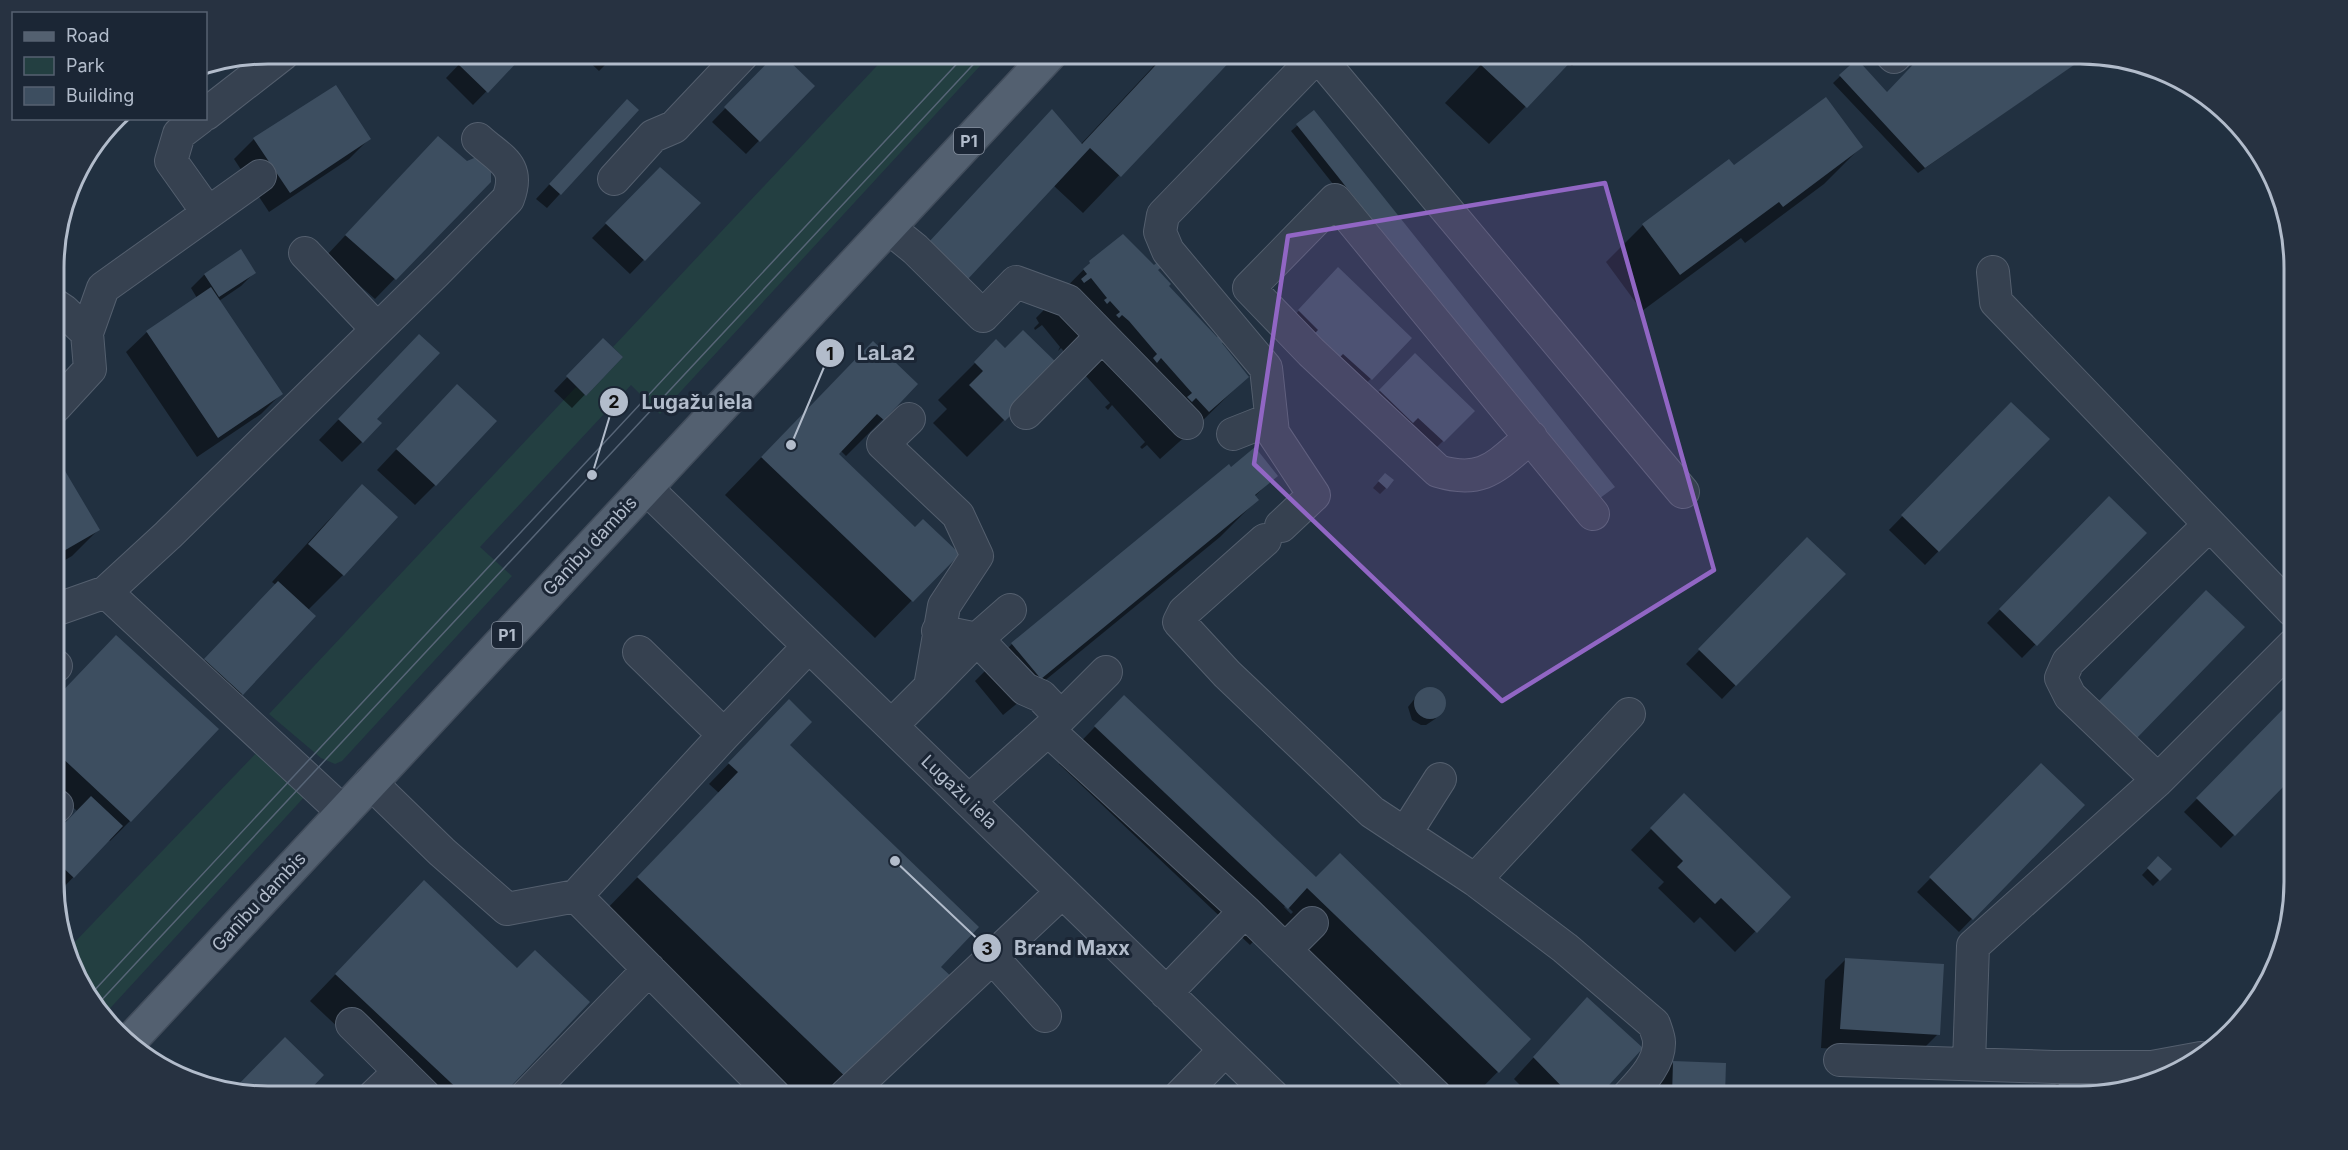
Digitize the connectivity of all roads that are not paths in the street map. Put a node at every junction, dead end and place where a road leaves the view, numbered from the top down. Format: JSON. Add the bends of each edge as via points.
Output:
{"nodes":[{"id":1,"x":270,"y":64,"type":"edge"},
{"id":2,"x":734,"y":64,"type":"edge"},
{"id":3,"x":1041,"y":64,"type":"edge"},
{"id":4,"x":1309,"y":64,"type":"edge"},
{"id":5,"x":1326,"y":64,"type":"edge"},
{"id":6,"x":207,"y":113,"type":"edge"},
{"id":7,"x":197,"y":120,"type":"edge"},
{"id":8,"x":478,"y":139,"type":"dead end"},
{"id":9,"x":260,"y":176,"type":"dead end"},
{"id":10,"x":615,"y":179,"type":"dead end"},
{"id":11,"x":208,"y":213,"type":"junction"},
{"id":12,"x":889,"y":228,"type":"junction"},
{"id":13,"x":304,"y":253,"type":"dead end"},
{"id":14,"x":1993,"y":272,"type":"dead end"},
{"id":15,"x":65,"y":312,"type":"edge"},
{"id":16,"x":377,"y":329,"type":"junction"},
{"id":17,"x":87,"y":333,"type":"junction"},
{"id":18,"x":1102,"y":336,"type":"junction"},
{"id":19,"x":1311,"y":352,"type":"junction"},
{"id":20,"x":1266,"y":368,"type":"junction"},
{"id":21,"x":65,"y":396,"type":"edge"},
{"id":22,"x":1026,"y":412,"type":"dead end"},
{"id":23,"x":909,"y":419,"type":"dead end"},
{"id":24,"x":1271,"y":419,"type":"junction"},
{"id":25,"x":1186,"y":423,"type":"dead end"},
{"id":26,"x":1233,"y":434,"type":"dead end"},
{"id":27,"x":1530,"y":437,"type":"junction"},
{"id":28,"x":645,"y":487,"type":"junction"},
{"id":29,"x":1683,"y":492,"type":"dead end"},
{"id":30,"x":1593,"y":514,"type":"dead end"},
{"id":31,"x":2209,"y":525,"type":"junction"},
{"id":32,"x":106,"y":592,"type":"junction"},
{"id":33,"x":2283,"y":601,"type":"edge"},
{"id":34,"x":64,"y":607,"type":"edge"},
{"id":35,"x":1010,"y":610,"type":"dead end"},
{"id":36,"x":938,"y":631,"type":"junction"},
{"id":37,"x":977,"y":639,"type":"junction"},
{"id":38,"x":809,"y":646,"type":"junction"},
{"id":39,"x":639,"y":652,"type":"dead end"},
{"id":40,"x":2283,"y":655,"type":"edge"},
{"id":41,"x":1106,"y":672,"type":"dead end"},
{"id":42,"x":930,"y":687,"type":"junction"},
{"id":43,"x":1629,"y":714,"type":"dead end"},
{"id":44,"x":1055,"y":724,"type":"junction"},
{"id":45,"x":892,"y":726,"type":"junction"},
{"id":46,"x":724,"y":735,"type":"junction"},
{"id":47,"x":1440,"y":779,"type":"dead end"},
{"id":48,"x":2158,"y":780,"type":"junction"},
{"id":49,"x":369,"y":782,"type":"junction"},
{"id":50,"x":969,"y":801,"type":"junction"},
{"id":51,"x":342,"y":812,"type":"junction"},
{"id":52,"x":1405,"y":834,"type":"junction"},
{"id":53,"x":1475,"y":880,"type":"junction"},
{"id":54,"x":1062,"y":892,"type":"junction"},
{"id":55,"x":576,"y":896,"type":"junction"},
{"id":56,"x":1245,"y":911,"type":"junction"},
{"id":57,"x":1312,"y":922,"type":"dead end"},
{"id":58,"x":1286,"y":950,"type":"junction"},
{"id":59,"x":993,"y":958,"type":"junction"},
{"id":60,"x":649,"y":969,"type":"junction"},
{"id":61,"x":1166,"y":993,"type":"junction"},
{"id":62,"x":1046,"y":1016,"type":"dead end"},
{"id":63,"x":352,"y":1024,"type":"dead end"},
{"id":64,"x":135,"y":1036,"type":"edge"},
{"id":65,"x":1225,"y":1050,"type":"junction"},
{"id":66,"x":1840,"y":1060,"type":"dead end"},
{"id":67,"x":1969,"y":1063,"type":"junction"},
{"id":68,"x":400,"y":1071,"type":"junction"},
{"id":69,"x":2152,"y":1071,"type":"edge"},
{"id":70,"x":1190,"y":1085,"type":"edge"},
{"id":71,"x":1262,"y":1085,"type":"edge"},
{"id":72,"x":1425,"y":1085,"type":"edge"},
{"id":73,"x":1638,"y":1085,"type":"edge"},
{"id":74,"x":384,"y":1086,"type":"edge"},
{"id":75,"x":415,"y":1086,"type":"edge"},
{"id":76,"x":536,"y":1086,"type":"edge"},
{"id":77,"x":765,"y":1086,"type":"edge"},
{"id":78,"x":856,"y":1086,"type":"edge"}],
"edges":[{"from":1,"to":6,"type":"street"},
{"from":2,"to":10,"type":"street","via":[[674,127],[653,136]]},
{"from":3,"to":12,"type":"main road","name":"Ganību dambis","number":"P1"},
{"from":4,"to":20,"type":"street","via":[[1163,215],[1160,232],[1168,251]]},
{"from":5,"to":29,"type":"street"},
{"from":7,"to":11,"type":"street","via":[[179,134],[171,161]]},
{"from":8,"to":16,"type":"street","via":[[511,169],[514,184],[508,199]]},
{"from":9,"to":11,"type":"street"},
{"from":11,"to":17,"type":"street","via":[[103,288]]},
{"from":12,"to":18,"type":"street","via":[[983,316],[1016,282],[1068,301]]},
{"from":12,"to":28,"type":"main road","name":"Ganību dambis","number":"P1"},
{"from":13,"to":16,"type":"street"},
{"from":14,"to":31,"type":"street","via":[[1996,302]]},
{"from":15,"to":17,"type":"street"},
{"from":16,"to":32,"type":"street"},
{"from":17,"to":21,"type":"street","via":[[90,369]]},
{"from":18,"to":22,"type":"street"},
{"from":18,"to":25,"type":"street"},
{"from":19,"to":20,"type":"street"},
{"from":19,"to":27,"type":"street","via":[[1438,471],[1458,477],[1478,475],[1494,468]]},
{"from":19,"to":27,"type":"street","via":[[1249,288],[1335,200]]},
{"from":20,"to":24,"type":"street"},
{"from":23,"to":36,"type":"street","via":[[883,444],[958,515],[977,556],[944,606]]},
{"from":24,"to":26,"type":"street"},
{"from":24,"to":52,"type":"street","via":[[1272,433],[1314,495],[1184,612],[1179,622],[1227,674],[1372,812]]},
{"from":27,"to":30,"type":"street"},
{"from":28,"to":38,"type":"street","name":"Lugažu iela"},
{"from":28,"to":49,"type":"main road","name":"Ganību dambis","number":"P1"},
{"from":31,"to":33,"type":"street"},
{"from":31,"to":48,"type":"street","via":[[2068,663],[2061,678],[2070,696]]},
{"from":32,"to":34,"type":"street"},
{"from":32,"to":51,"type":"street"},
{"from":35,"to":37,"type":"street"},
{"from":36,"to":37,"type":"street"},
{"from":36,"to":42,"type":"street"},
{"from":37,"to":42,"type":"street"},
{"from":37,"to":44,"type":"street","via":[[1025,689],[1041,696]]},
{"from":38,"to":45,"type":"street","name":"Lugažu iela"},
{"from":38,"to":46,"type":"street"},
{"from":39,"to":46,"type":"street"},
{"from":40,"to":48,"type":"street"},
{"from":41,"to":44,"type":"street"},
{"from":42,"to":45,"type":"street"},
{"from":43,"to":53,"type":"street"},
{"from":44,"to":50,"type":"street"},
{"from":44,"to":56,"type":"street"},
{"from":45,"to":50,"type":"street","name":"Lugažu iela"},
{"from":46,"to":55,"type":"street"},
{"from":47,"to":52,"type":"street"},
{"from":48,"to":67,"type":"street","via":[[1973,946]]},
{"from":49,"to":51,"type":"main road","name":"Ganību dambis","number":"P1"},
{"from":49,"to":55,"type":"street","via":[[507,909]]},
{"from":50,"to":54,"type":"street","name":"Lugažu iela"},
{"from":51,"to":64,"type":"main road","name":"Ganību dambis","number":"P1"},
{"from":52,"to":53,"type":"street"},
{"from":53,"to":73,"type":"street","via":[[1565,948],[1654,1024],[1660,1042],[1658,1051]]},
{"from":54,"to":59,"type":"street"},
{"from":54,"to":61,"type":"street","name":"Lugažu iela"},
{"from":55,"to":60,"type":"street"},
{"from":56,"to":58,"type":"street"},
{"from":56,"to":61,"type":"street"},
{"from":57,"to":58,"type":"street"},
{"from":58,"to":72,"type":"street"},
{"from":59,"to":62,"type":"street"},
{"from":59,"to":78,"type":"street"},
{"from":60,"to":76,"type":"street"},
{"from":60,"to":77,"type":"street"},
{"from":61,"to":65,"type":"street","name":"Lugažu iela"},
{"from":63,"to":68,"type":"street"},
{"from":65,"to":70,"type":"street"},
{"from":65,"to":71,"type":"street","name":"Lugažu iela"},
{"from":66,"to":67,"type":"street"},
{"from":67,"to":69,"type":"street"},
{"from":68,"to":74,"type":"street"},
{"from":68,"to":75,"type":"street"}]}
